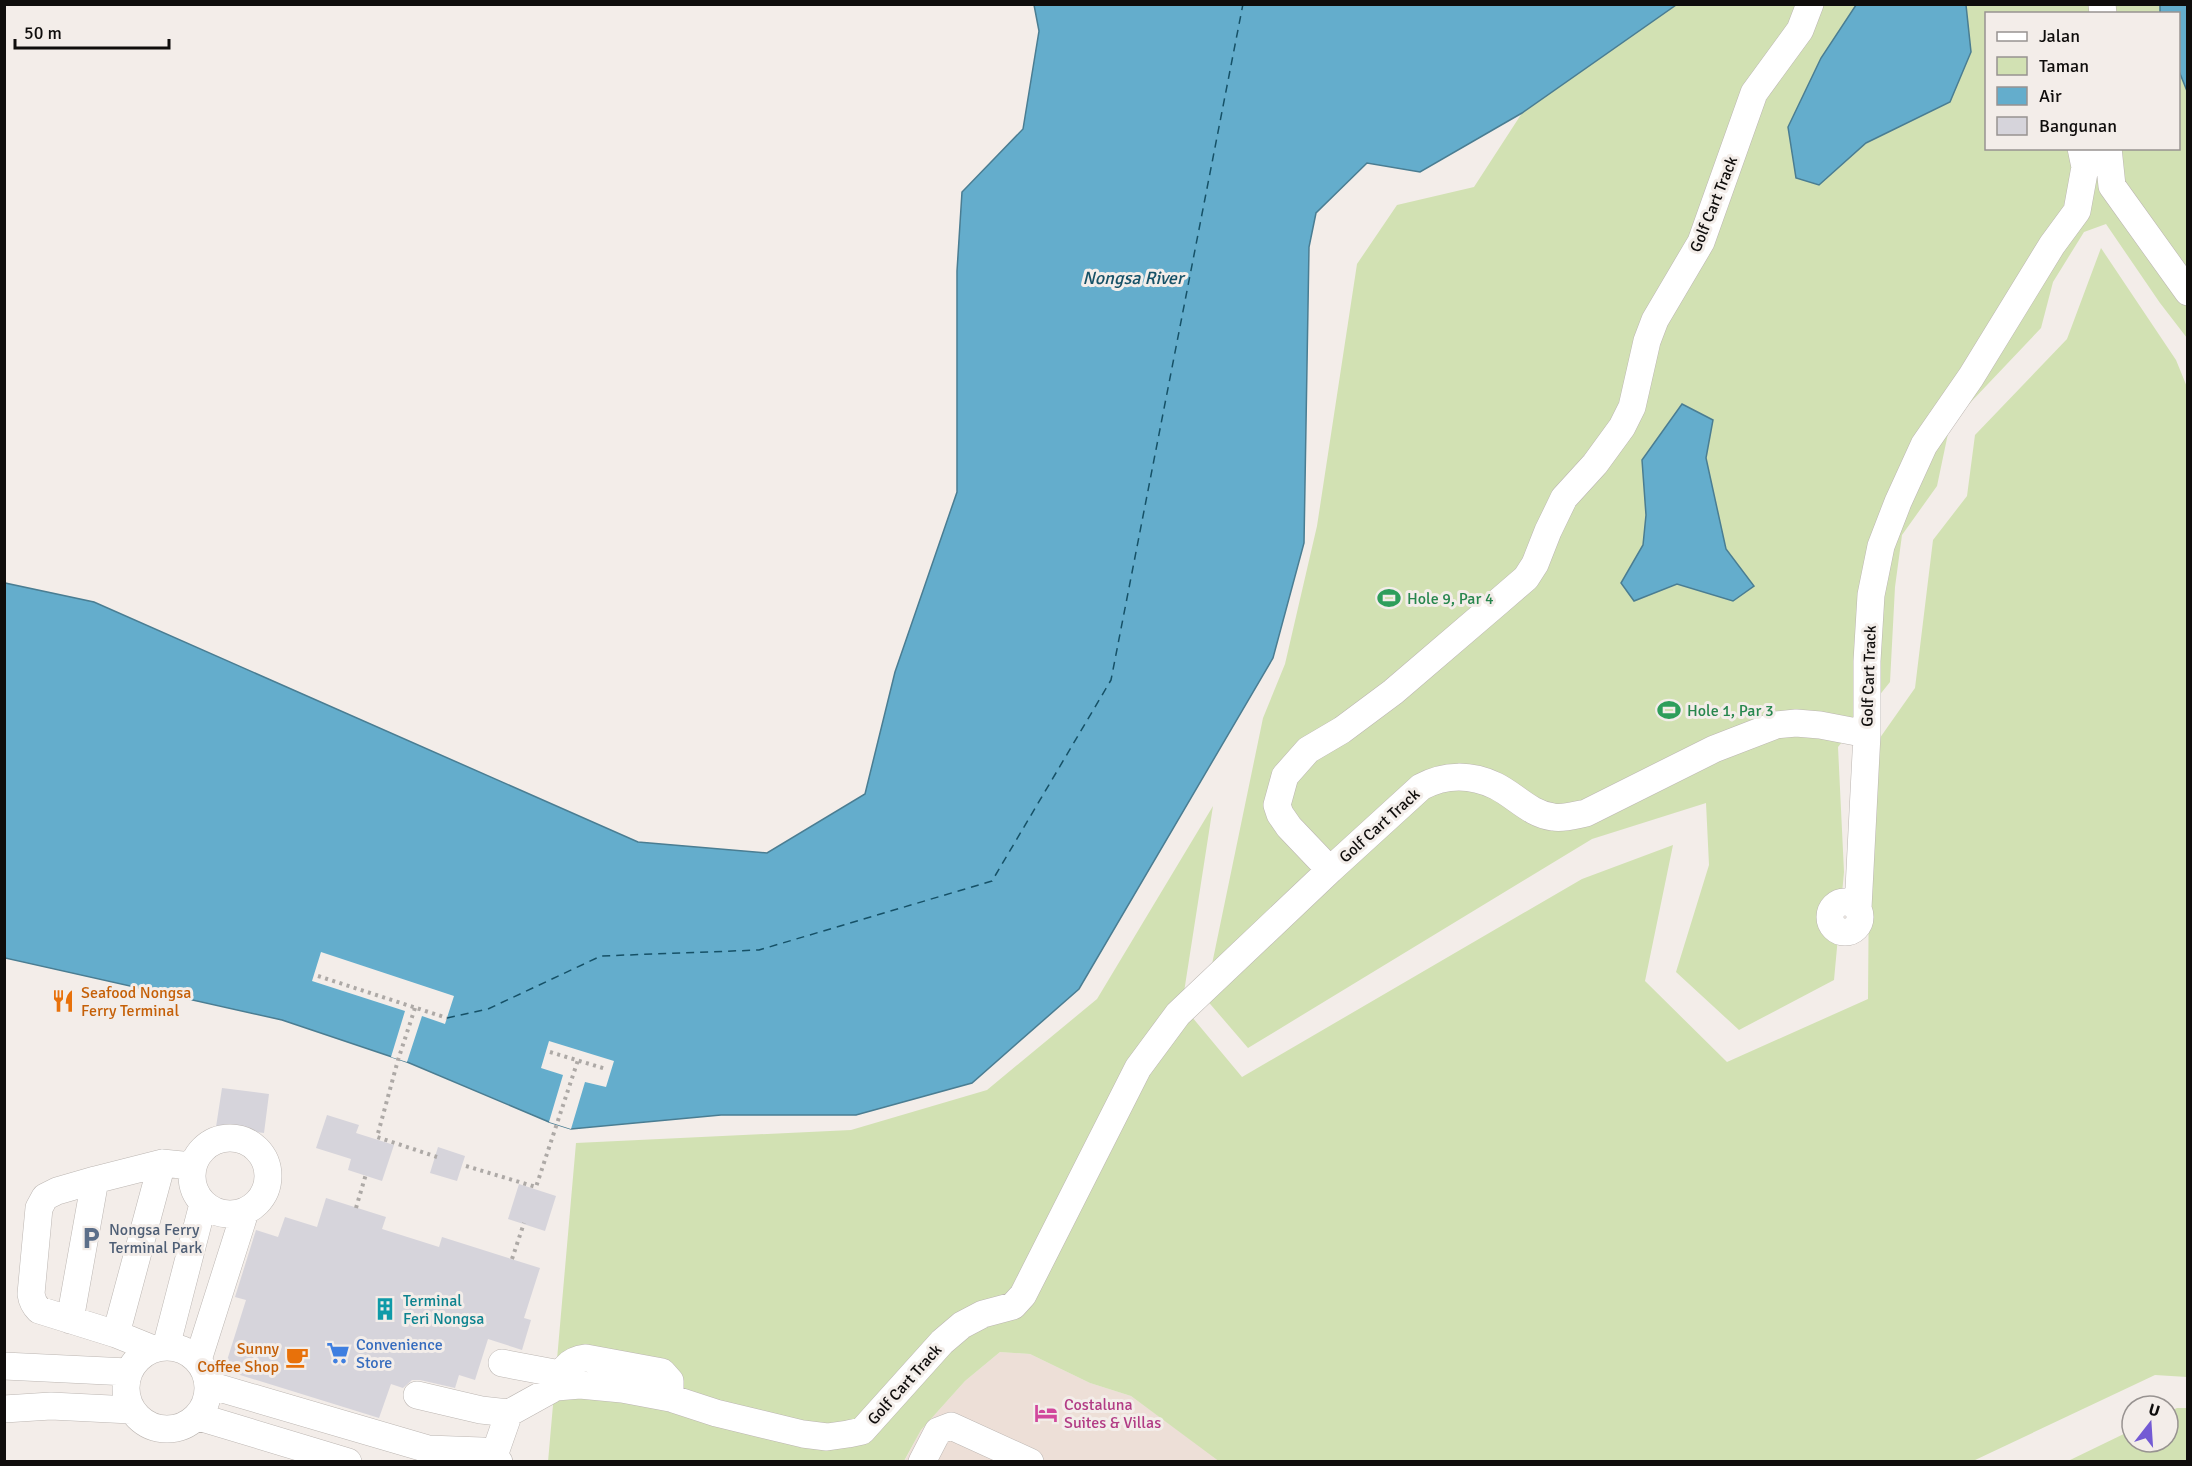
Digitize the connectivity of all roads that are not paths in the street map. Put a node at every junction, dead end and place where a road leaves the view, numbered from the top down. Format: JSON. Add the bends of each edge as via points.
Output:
{"nodes":[{"id":1,"x":1810,"y":4,"type":"edge"},
{"id":2,"x":2081,"y":150,"type":"edge"},
{"id":3,"x":2108,"y":150,"type":"edge"},
{"id":4,"x":2187,"y":291,"type":"edge"},
{"id":5,"x":1867,"y":734,"type":"junction"},
{"id":6,"x":1330,"y":870,"type":"junction"},
{"id":7,"x":1858,"y":908,"type":"dead end"},
{"id":8,"x":162,"y":1163,"type":"junction"},
{"id":9,"x":192,"y":1166,"type":"junction"},
{"id":10,"x":95,"y":1180,"type":"junction"},
{"id":11,"x":203,"y":1204,"type":"junction"},
{"id":12,"x":244,"y":1212,"type":"junction"},
{"id":13,"x":70,"y":1320,"type":"junction"},
{"id":14,"x":116,"y":1334,"type":"junction"},
{"id":15,"x":160,"y":1348,"type":"junction"},
{"id":16,"x":198,"y":1360,"type":"junction"},
{"id":17,"x":502,"y":1363,"type":"dead end"},
{"id":18,"x":4,"y":1366,"type":"edge"},
{"id":19,"x":128,"y":1372,"type":"junction"},
{"id":20,"x":558,"y":1380,"type":"junction"},
{"id":21,"x":209,"y":1385,"type":"junction"},
{"id":22,"x":417,"y":1395,"type":"dead end"},
{"id":23,"x":4,"y":1409,"type":"edge"},
{"id":24,"x":131,"y":1410,"type":"junction"},
{"id":25,"x":509,"y":1413,"type":"junction"},
{"id":26,"x":199,"y":1417,"type":"junction"},
{"id":27,"x":497,"y":1459,"type":"edge"},
{"id":28,"x":348,"y":1461,"type":"edge"},
{"id":29,"x":922,"y":1461,"type":"edge"},
{"id":30,"x":1030,"y":1461,"type":"edge"}],
"edges":[{"from":1,"to":6,"type":"lane","name":"Golf Cart Track","via":[[1800,30],[1754,93],[1701,242],[1655,320],[1632,407],[1595,464],[1564,498],[1526,578],[1393,692],[1308,750],[1285,776],[1276,805],[1280,814]]},
{"from":2,"to":5,"type":"lane","name":"Golf Cart Track","via":[[2085,166],[2077,211],[1924,445],[1881,546],[1871,595]]},
{"from":3,"to":4,"type":"lane","via":[[2112,186]]},
{"from":5,"to":6,"type":"lane","name":"Golf Cart Track","via":[[1820,724],[1776,725],[1713,749],[1586,813],[1569,817],[1533,811],[1496,787],[1477,780],[1434,780],[1421,787]]},
{"from":5,"to":7,"type":"lane"},
{"from":6,"to":20,"type":"lane","name":"Golf Cart Track","via":[[1178,1014],[1138,1068],[1023,1295],[1013,1306],[962,1325],[862,1431],[827,1437],[803,1434],[670,1398]]},
{"from":8,"to":9,"type":"lane"},
{"from":8,"to":10,"type":"lane"},
{"from":8,"to":14,"type":"lane"},
{"from":9,"to":11,"type":"lane","via":[[192,1187]]},
{"from":9,"to":12,"type":"lane","via":[[210,1142],[226,1137],[255,1147],[265,1159],[269,1174],[258,1203]]},
{"from":10,"to":13,"type":"lane"},
{"from":10,"to":13,"type":"lane","via":[[51,1194],[39,1208],[32,1302],[39,1310]]},
{"from":11,"to":12,"type":"lane","via":[[230,1215]]},
{"from":11,"to":15,"type":"lane"},
{"from":12,"to":16,"type":"lane"},
{"from":13,"to":14,"type":"lane"},
{"from":14,"to":15,"type":"lane"},
{"from":15,"to":16,"type":"lane","via":[[178,1348]]},
{"from":15,"to":19,"type":"lane","via":[[139,1358]]},
{"from":16,"to":21,"type":"lane"},
{"from":17,"to":20,"type":"lane"},
{"from":18,"to":19,"type":"lane"},
{"from":19,"to":24,"type":"lane","via":[[125,1391]]},
{"from":20,"to":25,"type":"lane","name":"Golf Cart Track"},
{"from":21,"to":26,"type":"lane","via":[[207,1402]]},
{"from":21,"to":27,"type":"lane","via":[[428,1449],[482,1451]]},
{"from":22,"to":25,"type":"lane"},
{"from":23,"to":24,"type":"lane","via":[[51,1406]]},
{"from":24,"to":26,"type":"lane","via":[[145,1424],[163,1430],[182,1428]]},
{"from":25,"to":27,"type":"lane"},
{"from":26,"to":28,"type":"lane"},
{"from":29,"to":30,"type":"lane","via":[[938,1431],[951,1426]]}]}
